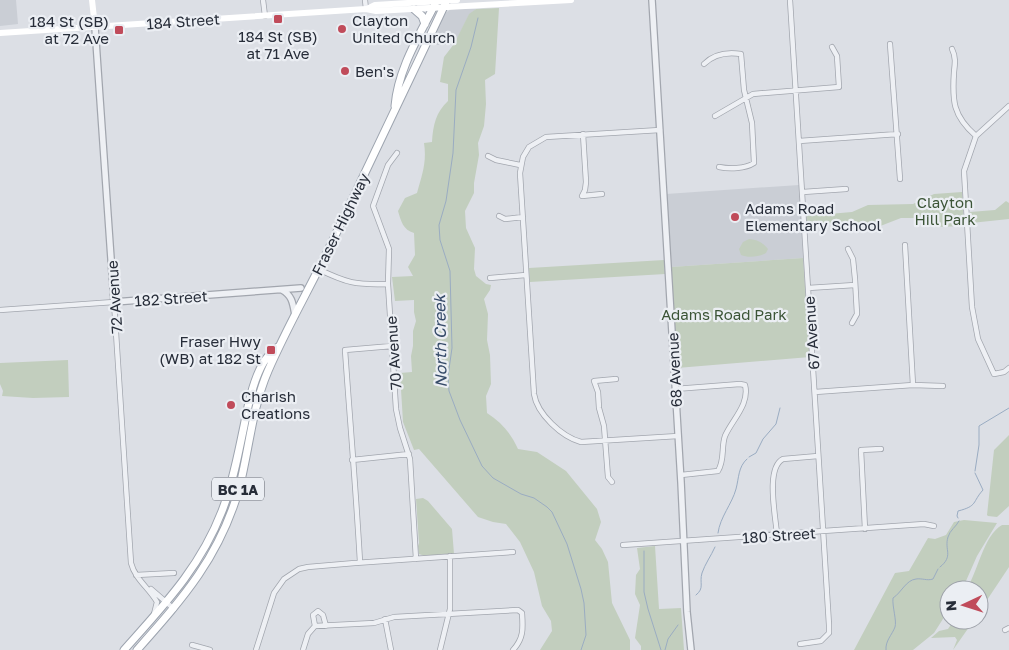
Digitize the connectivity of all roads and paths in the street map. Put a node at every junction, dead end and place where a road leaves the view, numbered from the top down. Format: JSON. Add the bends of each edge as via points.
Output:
{"nodes":[{"id":1,"x":92,"y":0,"type":"edge"},
{"id":2,"x":263,"y":0,"type":"edge"},
{"id":3,"x":365,"y":0,"type":"edge"},
{"id":4,"x":456,"y":0,"type":"edge"},
{"id":5,"x":559,"y":0,"type":"edge"},
{"id":6,"x":571,"y":0,"type":"edge"},
{"id":7,"x":652,"y":0,"type":"edge"},
{"id":8,"x":790,"y":0,"type":"edge"},
{"id":9,"x":436,"y":3,"type":"edge"},
{"id":10,"x":446,"y":3,"type":"edge"},
{"id":11,"x":366,"y":9,"type":"junction"},
{"id":12,"x":414,"y":9,"type":"junction"},
{"id":13,"x":265,"y":16,"type":"junction"},
{"id":14,"x":425,"y":24,"type":"junction"},
{"id":15,"x":95,"y":27,"type":"junction"},
{"id":16,"x":0,"y":33,"type":"edge"},
{"id":17,"x":890,"y":44,"type":"dead end"},
{"id":18,"x":832,"y":47,"type":"dead end"},
{"id":19,"x":952,"y":49,"type":"dead end"},
{"id":20,"x":704,"y":64,"type":"dead end"},
{"id":21,"x":796,"y":90,"type":"junction"},
{"id":22,"x":746,"y":97,"type":"junction"},
{"id":23,"x":1009,"y":107,"type":"edge"},
{"id":24,"x":395,"y":108,"type":"junction"},
{"id":25,"x":715,"y":116,"type":"dead end"},
{"id":26,"x":660,"y":130,"type":"junction"},
{"id":27,"x":583,"y":134,"type":"junction"},
{"id":28,"x":898,"y":134,"type":"junction"},
{"id":29,"x":976,"y":136,"type":"junction"},
{"id":30,"x":799,"y":141,"type":"junction"},
{"id":31,"x":397,"y":154,"type":"dead end"},
{"id":32,"x":488,"y":156,"type":"dead end"},
{"id":33,"x":520,"y":165,"type":"junction"},
{"id":34,"x":719,"y":167,"type":"dead end"},
{"id":35,"x":900,"y":179,"type":"dead end"},
{"id":36,"x":846,"y":189,"type":"dead end"},
{"id":37,"x":803,"y":192,"type":"junction"},
{"id":38,"x":602,"y":194,"type":"dead end"},
{"id":39,"x":499,"y":216,"type":"dead end"},
{"id":40,"x":523,"y":218,"type":"junction"},
{"id":41,"x":905,"y":246,"type":"dead end"},
{"id":42,"x":848,"y":250,"type":"dead end"},
{"id":43,"x":318,"y":270,"type":"junction"},
{"id":44,"x":526,"y":275,"type":"junction"},
{"id":45,"x":490,"y":278,"type":"dead end"},
{"id":46,"x":388,"y":284,"type":"junction"},
{"id":47,"x":855,"y":285,"type":"junction"},
{"id":48,"x":301,"y":288,"type":"dead end"},
{"id":49,"x":808,"y":288,"type":"junction"},
{"id":50,"x":282,"y":290,"type":"junction"},
{"id":51,"x":114,"y":302,"type":"junction"},
{"id":52,"x":0,"y":310,"type":"edge"},
{"id":53,"x":295,"y":316,"type":"junction"},
{"id":54,"x":852,"y":324,"type":"dead end"},
{"id":55,"x":284,"y":338,"type":"junction"},
{"id":56,"x":392,"y":346,"type":"junction"},
{"id":57,"x":1009,"y":368,"type":"edge"},
{"id":58,"x":616,"y":379,"type":"dead end"},
{"id":59,"x":913,"y":385,"type":"junction"},
{"id":60,"x":943,"y":386,"type":"dead end"},
{"id":61,"x":675,"y":389,"type":"junction"},
{"id":62,"x":815,"y":392,"type":"junction"},
{"id":63,"x":678,"y":436,"type":"junction"},
{"id":64,"x":605,"y":441,"type":"junction"},
{"id":65,"x":881,"y":449,"type":"dead end"},
{"id":66,"x":409,"y":454,"type":"junction"},
{"id":67,"x":818,"y":456,"type":"junction"},
{"id":68,"x":352,"y":460,"type":"junction"},
{"id":69,"x":681,"y":475,"type":"junction"},
{"id":70,"x":612,"y":482,"type":"dead end"},
{"id":71,"x":934,"y":526,"type":"dead end"},
{"id":72,"x":865,"y":528,"type":"junction"},
{"id":73,"x":823,"y":532,"type":"junction"},
{"id":74,"x":777,"y":535,"type":"junction"},
{"id":75,"x":683,"y":541,"type":"junction"},
{"id":76,"x":623,"y":545,"type":"dead end"},
{"id":77,"x":513,"y":552,"type":"dead end"},
{"id":78,"x":450,"y":556,"type":"junction"},
{"id":79,"x":416,"y":559,"type":"junction"},
{"id":80,"x":360,"y":562,"type":"junction"},
{"id":81,"x":174,"y":573,"type":"dead end"},
{"id":82,"x":136,"y":575,"type":"junction"},
{"id":83,"x":148,"y":587,"type":"junction"},
{"id":84,"x":167,"y":603,"type":"junction"},
{"id":85,"x":174,"y":609,"type":"junction"},
{"id":86,"x":449,"y":614,"type":"junction"},
{"id":87,"x":153,"y":618,"type":"junction"},
{"id":88,"x":385,"y":619,"type":"junction"},
{"id":89,"x":315,"y":626,"type":"junction"},
{"id":90,"x":326,"y":626,"type":"junction"},
{"id":91,"x":800,"y":644,"type":"dead end"},
{"id":92,"x":192,"y":645,"type":"dead end"},
{"id":93,"x":124,"y":650,"type":"edge"},
{"id":94,"x":137,"y":650,"type":"edge"},
{"id":95,"x":210,"y":650,"type":"edge"},
{"id":96,"x":256,"y":650,"type":"edge"},
{"id":97,"x":303,"y":650,"type":"edge"},
{"id":98,"x":391,"y":650,"type":"edge"},
{"id":99,"x":440,"y":650,"type":"edge"},
{"id":100,"x":513,"y":650,"type":"edge"},
{"id":101,"x":691,"y":650,"type":"edge"}],
"edges":[{"from":1,"to":15,"type":"main road","name":"72 Avenue"},
{"from":2,"to":13,"type":"street"},
{"from":3,"to":11,"type":"street"},
{"from":4,"to":10,"type":"main road","name":"184 Street"},
{"from":5,"to":6,"type":"main road","name":"184 Street"},
{"from":5,"to":10,"type":"main road","name":"184 Street"},
{"from":7,"to":26,"type":"street","name":"68 Avenue"},
{"from":8,"to":21,"type":"street","name":"67 Avenue"},
{"from":9,"to":10,"type":"main road","name":"184 Street"},
{"from":9,"to":11,"type":"main road","name":"184 Street","via":[[375,5]]},
{"from":9,"to":12,"type":"main road","name":"184 Street"},
{"from":9,"to":14,"type":"main road","name":"Fraser Highway"},
{"from":10,"to":24,"type":"main road","name":"Fraser Highway","number":"BC 1A"},
{"from":11,"to":12,"type":"main road","name":"184 Street","via":[[376,12]]},
{"from":11,"to":13,"type":"main road","name":"184 Street"},
{"from":12,"to":14,"type":"main road"},
{"from":13,"to":15,"type":"main road","name":"184 Street"},
{"from":14,"to":24,"type":"main road","name":"Fraser Highway","via":[[406,63]]},
{"from":15,"to":16,"type":"main road","name":"184 Street"},
{"from":15,"to":51,"type":"street","name":"72 Avenue"},
{"from":17,"to":28,"type":"street"},
{"from":18,"to":21,"type":"street","via":[[837,56],[839,87]]},
{"from":19,"to":29,"type":"street","via":[[955,59],[953,102],[959,117]]},
{"from":20,"to":22,"type":"street","via":[[723,54],[739,54]]},
{"from":21,"to":22,"type":"street","via":[[756,93]]},
{"from":21,"to":30,"type":"street","name":"67 Avenue"},
{"from":22,"to":25,"type":"street"},
{"from":22,"to":34,"type":"street","via":[[755,161],[750,166]]},
{"from":23,"to":29,"type":"street"},
{"from":24,"to":43,"type":"main road","name":"Fraser Highway","number":"BC 1A"},
{"from":26,"to":27,"type":"street"},
{"from":26,"to":61,"type":"street","name":"68 Avenue"},
{"from":27,"to":33,"type":"street","via":[[546,137],[534,142]]},
{"from":27,"to":38,"type":"street","via":[[586,182],[582,196]]},
{"from":28,"to":30,"type":"street"},
{"from":28,"to":35,"type":"street"},
{"from":29,"to":57,"type":"street","via":[[964,172],[972,307],[978,339],[994,374]]},
{"from":30,"to":37,"type":"street","name":"67 Avenue"},
{"from":31,"to":46,"type":"street","name":"70 Avenue","via":[[388,165],[373,206],[389,249]]},
{"from":32,"to":33,"type":"street"},
{"from":33,"to":40,"type":"street"},
{"from":36,"to":37,"type":"street"},
{"from":37,"to":49,"type":"street","name":"67 Avenue"},
{"from":39,"to":40,"type":"street"},
{"from":40,"to":44,"type":"street"},
{"from":41,"to":59,"type":"street"},
{"from":42,"to":47,"type":"street","via":[[854,259]]},
{"from":43,"to":46,"type":"street","via":[[352,284]]},
{"from":43,"to":53,"type":"main road","name":"Fraser Highway","number":"BC 1A"},
{"from":44,"to":45,"type":"street"},
{"from":44,"to":64,"type":"street","via":[[536,405],[544,416],[575,440]]},
{"from":46,"to":56,"type":"street","name":"70 Avenue"},
{"from":47,"to":49,"type":"street"},
{"from":47,"to":54,"type":"street","via":[[857,314]]},
{"from":48,"to":50,"type":"street","name":"182 Street"},
{"from":49,"to":62,"type":"street","name":"67 Avenue"},
{"from":50,"to":51,"type":"street","name":"182 Street"},
{"from":50,"to":53,"type":"street","via":[[290,296]]},
{"from":51,"to":52,"type":"street","name":"182 Street"},
{"from":51,"to":82,"type":"street","name":"72 Avenue","via":[[131,563]]},
{"from":53,"to":55,"type":"main road","name":"Fraser Highway","number":"BC 1A"},
{"from":55,"to":84,"type":"main road","name":"Fraser Highway","number":"BC 1A","via":[[261,366],[253,386],[230,490],[217,524],[190,574]]},
{"from":55,"to":85,"type":"main road","name":"Fraser Highway","number":"BC 1A","via":[[262,386],[239,488],[228,520],[209,560]]},
{"from":56,"to":66,"type":"street","name":"70 Avenue","via":[[397,419]]},
{"from":56,"to":68,"type":"street","via":[[345,350]]},
{"from":58,"to":64,"type":"street","via":[[594,381]]},
{"from":59,"to":60,"type":"street"},
{"from":59,"to":62,"type":"street"},
{"from":61,"to":63,"type":"street","name":"68 Avenue"},
{"from":61,"to":69,"type":"street","via":[[740,384],[746,385],[747,392],[725,437],[718,471]]},
{"from":62,"to":67,"type":"street","name":"67 Avenue"},
{"from":63,"to":64,"type":"street"},
{"from":63,"to":69,"type":"street","name":"68 Avenue"},
{"from":64,"to":70,"type":"street","via":[[608,477]]},
{"from":65,"to":72,"type":"street","via":[[861,450]]},
{"from":66,"to":68,"type":"street"},
{"from":66,"to":79,"type":"street","name":"70 Avenue"},
{"from":67,"to":73,"type":"street","name":"67 Avenue"},
{"from":67,"to":74,"type":"street","via":[[779,461],[772,493]]},
{"from":68,"to":80,"type":"street"},
{"from":69,"to":75,"type":"street","name":"68 Avenue"},
{"from":71,"to":72,"type":"street","name":"180 Street"},
{"from":72,"to":73,"type":"street","name":"180 Street"},
{"from":73,"to":74,"type":"street","name":"180 Street"},
{"from":73,"to":91,"type":"street","name":"67 Avenue","via":[[829,633],[821,641]]},
{"from":74,"to":75,"type":"street","name":"180 Street"},
{"from":75,"to":76,"type":"street","name":"180 Street"},
{"from":75,"to":101,"type":"street","name":"68 Avenue"},
{"from":77,"to":78,"type":"street"},
{"from":78,"to":79,"type":"street"},
{"from":78,"to":86,"type":"street"},
{"from":79,"to":80,"type":"street"},
{"from":80,"to":96,"type":"street","via":[[316,566],[296,571],[284,579],[274,593]]},
{"from":81,"to":82,"type":"street"},
{"from":82,"to":83,"type":"street"},
{"from":83,"to":84,"type":"street"},
{"from":83,"to":87,"type":"street","via":[[158,602]]},
{"from":84,"to":85,"type":"street"},
{"from":84,"to":87,"type":"main road","name":"Fraser Highway","number":"BC 1A"},
{"from":85,"to":94,"type":"main road","name":"Fraser Highway","number":"BC 1A"},
{"from":86,"to":88,"type":"street"},
{"from":86,"to":99,"type":"street"},
{"from":86,"to":100,"type":"street","via":[[518,610],[522,613],[523,633]]},
{"from":87,"to":93,"type":"main road","name":"Fraser Highway","number":"BC 1A"},
{"from":88,"to":90,"type":"street","via":[[374,623]]},
{"from":88,"to":98,"type":"street"},
{"from":89,"to":90,"type":"street"},
{"from":89,"to":90,"type":"street","via":[[313,615],[318,611],[323,614]]},
{"from":89,"to":97,"type":"street","via":[[308,634]]},
{"from":92,"to":95,"type":"street"}]}
